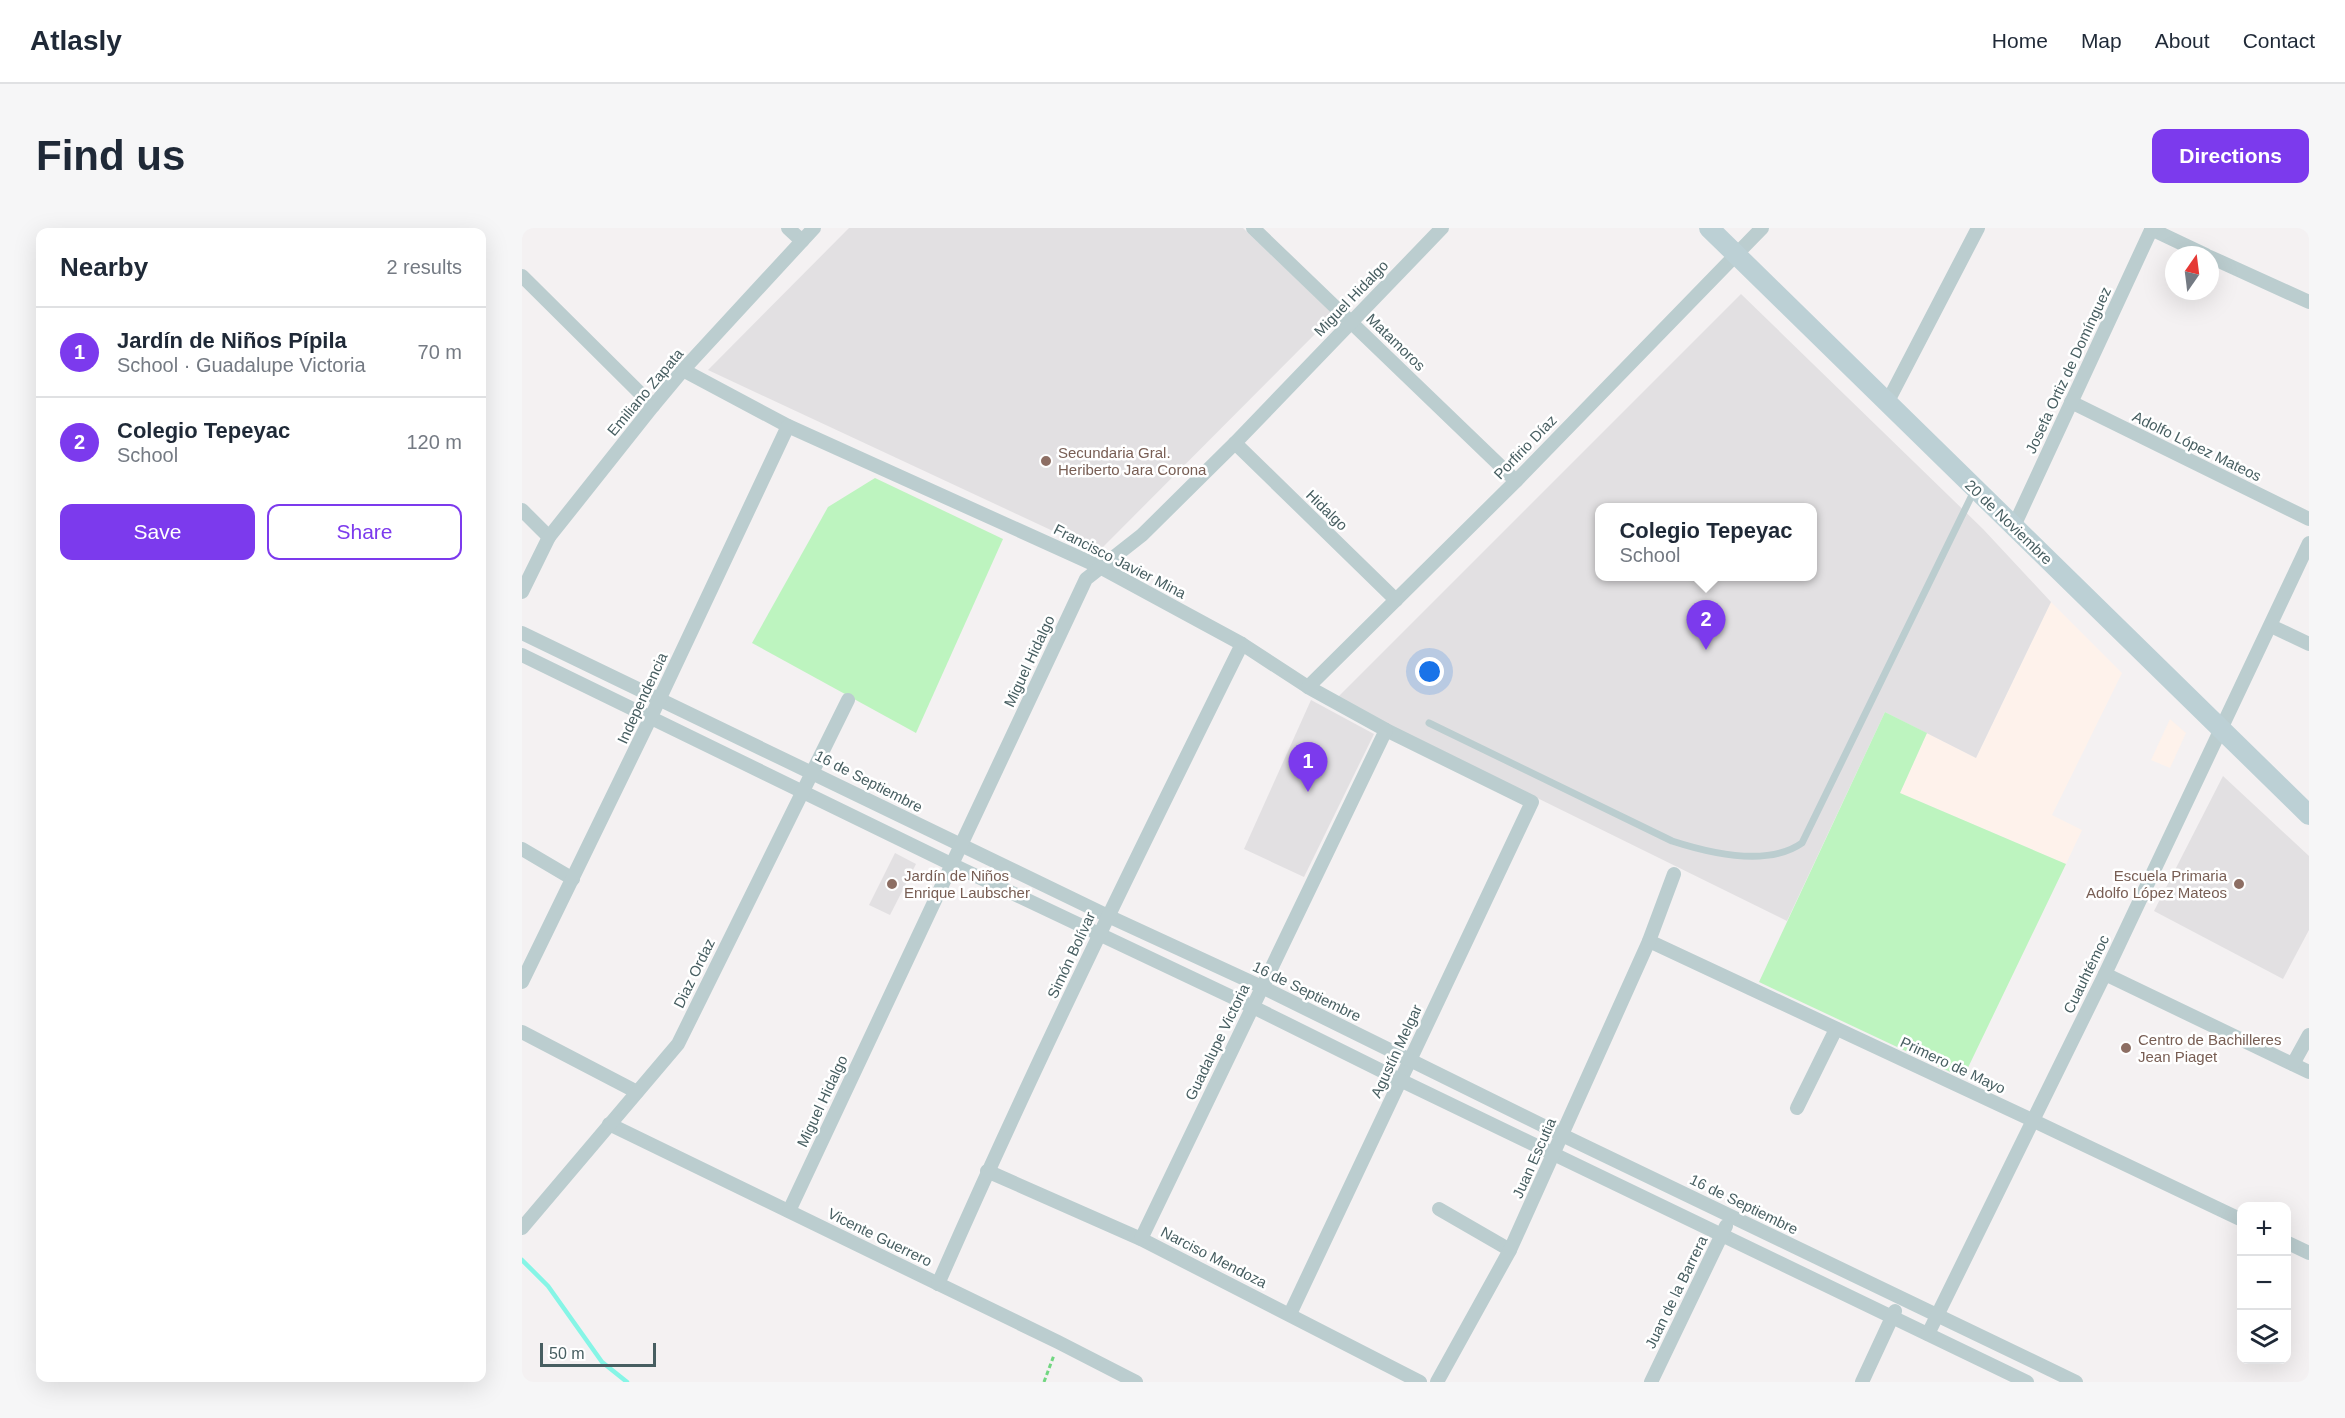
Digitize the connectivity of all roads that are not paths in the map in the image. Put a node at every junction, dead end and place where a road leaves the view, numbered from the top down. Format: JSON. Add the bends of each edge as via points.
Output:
{"nodes":[{"id":1,"x":788,"y":228,"type":"edge"},
{"id":2,"x":814,"y":228,"type":"edge"},
{"id":3,"x":1253,"y":228,"type":"edge"},
{"id":4,"x":1442,"y":228,"type":"edge"},
{"id":5,"x":1709,"y":228,"type":"edge"},
{"id":6,"x":1762,"y":228,"type":"edge"},
{"id":7,"x":1978,"y":228,"type":"edge"},
{"id":8,"x":2152,"y":229,"type":"edge"},
{"id":9,"x":802,"y":241,"type":"junction"},
{"id":10,"x":2187,"y":246,"type":"edge"},
{"id":11,"x":1737,"y":254,"type":"junction"},
{"id":12,"x":2219,"y":261,"type":"edge"},
{"id":13,"x":522,"y":276,"type":"edge"},
{"id":14,"x":2309,"y":302,"type":"edge"},
{"id":15,"x":1352,"y":322,"type":"junction"},
{"id":16,"x":683,"y":370,"type":"junction"},
{"id":17,"x":2071,"y":402,"type":"junction"},
{"id":18,"x":1887,"y":403,"type":"junction"},
{"id":19,"x":653,"y":406,"type":"junction"},
{"id":20,"x":788,"y":426,"type":"junction"},
{"id":21,"x":1235,"y":443,"type":"junction"},
{"id":22,"x":1516,"y":481,"type":"junction"},
{"id":23,"x":1975,"y":489,"type":"junction"},
{"id":24,"x":522,"y":510,"type":"edge"},
{"id":25,"x":2309,"y":519,"type":"edge"},
{"id":26,"x":2014,"y":526,"type":"junction"},
{"id":27,"x":549,"y":537,"type":"junction"},
{"id":28,"x":2309,"y":543,"type":"edge"},
{"id":29,"x":1100,"y":567,"type":"junction"},
{"id":30,"x":522,"y":592,"type":"edge"},
{"id":31,"x":1396,"y":600,"type":"junction"},
{"id":32,"x":2271,"y":626,"type":"junction"},
{"id":33,"x":522,"y":633,"type":"edge"},
{"id":34,"x":1242,"y":644,"type":"junction"},
{"id":35,"x":2309,"y":644,"type":"edge"},
{"id":36,"x":522,"y":655,"type":"edge"},
{"id":37,"x":1308,"y":687,"type":"junction"},
{"id":38,"x":660,"y":699,"type":"junction"},
{"id":39,"x":848,"y":700,"type":"dead end"},
{"id":40,"x":651,"y":717,"type":"junction"},
{"id":41,"x":1429,"y":723,"type":"dead end"},
{"id":42,"x":1386,"y":730,"type":"junction"},
{"id":43,"x":2221,"y":731,"type":"junction"},
{"id":44,"x":812,"y":771,"type":"junction"},
{"id":45,"x":803,"y":791,"type":"junction"},
{"id":46,"x":1532,"y":802,"type":"joint"},
{"id":47,"x":2309,"y":816,"type":"edge"},
{"id":48,"x":960,"y":845,"type":"junction"},
{"id":49,"x":522,"y":849,"type":"edge"},
{"id":50,"x":951,"y":864,"type":"junction"},
{"id":51,"x":1674,"y":874,"type":"dead end"},
{"id":52,"x":573,"y":879,"type":"junction"},
{"id":53,"x":1108,"y":916,"type":"junction"},
{"id":54,"x":1098,"y":936,"type":"junction"},
{"id":55,"x":1649,"y":941,"type":"junction"},
{"id":56,"x":2105,"y":974,"type":"junction"},
{"id":57,"x":522,"y":982,"type":"edge"},
{"id":58,"x":1262,"y":987,"type":"junction"},
{"id":59,"x":1253,"y":1007,"type":"junction"},
{"id":60,"x":1836,"y":1029,"type":"junction"},
{"id":61,"x":522,"y":1032,"type":"edge"},
{"id":62,"x":2309,"y":1035,"type":"edge"},
{"id":63,"x":1409,"y":1060,"type":"junction"},
{"id":64,"x":2293,"y":1064,"type":"junction"},
{"id":65,"x":2309,"y":1072,"type":"edge"},
{"id":66,"x":1400,"y":1080,"type":"junction"},
{"id":67,"x":637,"y":1092,"type":"junction"},
{"id":68,"x":1797,"y":1108,"type":"dead end"},
{"id":69,"x":2032,"y":1120,"type":"junction"},
{"id":70,"x":609,"y":1124,"type":"junction"},
{"id":71,"x":1562,"y":1135,"type":"junction"},
{"id":72,"x":1554,"y":1153,"type":"junction"},
{"id":73,"x":987,"y":1171,"type":"junction"},
{"id":74,"x":1439,"y":1209,"type":"dead end"},
{"id":75,"x":789,"y":1211,"type":"junction"},
{"id":76,"x":1730,"y":1216,"type":"junction"},
{"id":77,"x":2237,"y":1218,"type":"edge"},
{"id":78,"x":522,"y":1228,"type":"edge"},
{"id":79,"x":1722,"y":1234,"type":"junction"},
{"id":80,"x":1141,"y":1239,"type":"junction"},
{"id":81,"x":2291,"y":1244,"type":"edge"},
{"id":82,"x":1510,"y":1250,"type":"junction"},
{"id":83,"x":2309,"y":1253,"type":"edge"},
{"id":84,"x":938,"y":1284,"type":"junction"},
{"id":85,"x":1901,"y":1298,"type":"junction"},
{"id":86,"x":1290,"y":1314,"type":"junction"},
{"id":87,"x":1938,"y":1316,"type":"junction"},
{"id":88,"x":1892,"y":1317,"type":"junction"},
{"id":89,"x":1928,"y":1334,"type":"junction"},
{"id":90,"x":2049,"y":1376,"type":"edge"},
{"id":91,"x":1136,"y":1382,"type":"edge"},
{"id":92,"x":1420,"y":1382,"type":"edge"},
{"id":93,"x":1437,"y":1382,"type":"edge"},
{"id":94,"x":1651,"y":1382,"type":"edge"},
{"id":95,"x":1862,"y":1382,"type":"edge"},
{"id":96,"x":2027,"y":1382,"type":"edge"},
{"id":97,"x":2076,"y":1382,"type":"edge"}],
"edges":[{"from":1,"to":9,"type":"street"},
{"from":2,"to":9,"type":"street","name":"Emiliano Zapata"},
{"from":3,"to":15,"type":"street","name":"Matamoros"},
{"from":4,"to":15,"type":"street","name":"Miguel Hidalgo"},
{"from":5,"to":11,"type":"main road","name":"20 de Noviembre"},
{"from":6,"to":11,"type":"street","name":"Porfirio Díaz"},
{"from":7,"to":18,"type":"street"},
{"from":8,"to":10,"type":"street"},
{"from":8,"to":17,"type":"street","name":"Josefa Ortiz de Domínguez"},
{"from":9,"to":16,"type":"street","name":"Emiliano Zapata"},
{"from":11,"to":18,"type":"main road","name":"20 de Noviembre"},
{"from":11,"to":22,"type":"street","name":"Porfirio Díaz"},
{"from":12,"to":14,"type":"street"},
{"from":13,"to":19,"type":"street"},
{"from":15,"to":21,"type":"street","name":"Miguel Hidalgo"},
{"from":15,"to":22,"type":"street","name":"Matamoros"},
{"from":16,"to":19,"type":"street","name":"Emiliano Zapata"},
{"from":16,"to":20,"type":"street","name":"Francisco Javier Mina"},
{"from":17,"to":25,"type":"street","name":"Adolfo López Mateos"},
{"from":17,"to":26,"type":"street","name":"Josefa Ortiz de Domínguez"},
{"from":18,"to":23,"type":"main road","name":"20 de Noviembre"},
{"from":19,"to":27,"type":"street","name":"Emiliano Zapata"},
{"from":20,"to":29,"type":"street","name":"Francisco Javier Mina"},
{"from":20,"to":38,"type":"street","name":"Independencia"},
{"from":21,"to":29,"type":"street","name":"Miguel Hidalgo","via":[[1142,535]]},
{"from":21,"to":31,"type":"street","name":"Hidalgo"},
{"from":22,"to":31,"type":"street","name":"Porfirio Díaz"},
{"from":23,"to":26,"type":"main road","name":"20 de Noviembre"},
{"from":23,"to":41,"type":"lane","via":[[1802,843],[1792,850],[1752,857],[1698,849],[1672,840]]},
{"from":24,"to":27,"type":"street"},
{"from":26,"to":43,"type":"main road","name":"20 de Noviembre"},
{"from":27,"to":30,"type":"street","name":"Emiliano Zapata"},
{"from":28,"to":32,"type":"street","name":"Cuauhtémoc"},
{"from":29,"to":34,"type":"street","name":"Francisco Javier Mina"},
{"from":29,"to":48,"type":"street","name":"Miguel Hidalgo","via":[[1086,579]]},
{"from":31,"to":37,"type":"street","name":"Porfirio Díaz"},
{"from":32,"to":35,"type":"street"},
{"from":32,"to":43,"type":"street","name":"Cuauhtémoc"},
{"from":33,"to":38,"type":"street","name":"16 de Septiembre"},
{"from":34,"to":37,"type":"street","name":"Francisco Javier Mina"},
{"from":34,"to":53,"type":"street","name":"Simón Bolívar"},
{"from":36,"to":40,"type":"street"},
{"from":37,"to":42,"type":"street","name":"Francisco Javier Mina"},
{"from":38,"to":40,"type":"street","name":"Independencia"},
{"from":38,"to":44,"type":"street","name":"16 de Septiembre"},
{"from":39,"to":44,"type":"street","name":"Diaz Ordaz"},
{"from":40,"to":45,"type":"street"},
{"from":40,"to":52,"type":"street","name":"Independencia"},
{"from":42,"to":46,"type":"street","name":"Francisco Javier Mina"},
{"from":42,"to":58,"type":"street","name":"Guadalupe Victoria"},
{"from":43,"to":47,"type":"main road","name":"20 de Noviembre"},
{"from":43,"to":56,"type":"street","name":"Cuauhtémoc"},
{"from":44,"to":45,"type":"street","name":"Diaz Ordaz"},
{"from":44,"to":48,"type":"street","name":"16 de Septiembre"},
{"from":45,"to":50,"type":"street"},
{"from":45,"to":67,"type":"street","name":"Diaz Ordaz","via":[[678,1044]]},
{"from":46,"to":63,"type":"street","name":"Agustín Melgar"},
{"from":48,"to":50,"type":"street","name":"Miguel Hidalgo"},
{"from":48,"to":53,"type":"street","name":"16 de Septiembre"},
{"from":49,"to":52,"type":"street"},
{"from":50,"to":54,"type":"street"},
{"from":50,"to":75,"type":"street","name":"Miguel Hidalgo"},
{"from":51,"to":55,"type":"street","name":"Juan Escutia"},
{"from":52,"to":57,"type":"street","name":"Independencia"},
{"from":53,"to":54,"type":"street","name":"Simón Bolívar"},
{"from":53,"to":58,"type":"street","name":"16 de Septiembre"},
{"from":54,"to":59,"type":"street"},
{"from":54,"to":73,"type":"street","name":"Simón Bolívar"},
{"from":55,"to":60,"type":"street","name":"Primero de Mayo"},
{"from":55,"to":71,"type":"street","name":"Juan Escutia"},
{"from":56,"to":64,"type":"street"},
{"from":56,"to":69,"type":"street","name":"Cuauhtémoc"},
{"from":58,"to":59,"type":"street","name":"Guadalupe Victoria"},
{"from":58,"to":63,"type":"street","name":"16 de Septiembre"},
{"from":59,"to":66,"type":"street"},
{"from":59,"to":80,"type":"street","name":"Guadalupe Victoria"},
{"from":60,"to":68,"type":"street"},
{"from":60,"to":69,"type":"street","name":"Primero de Mayo"},
{"from":61,"to":67,"type":"street"},
{"from":62,"to":64,"type":"street"},
{"from":63,"to":66,"type":"street","name":"Agustín Melgar"},
{"from":63,"to":71,"type":"street","name":"16 de Septiembre"},
{"from":64,"to":65,"type":"street"},
{"from":66,"to":72,"type":"street"},
{"from":66,"to":86,"type":"street","name":"Agustín Melgar"},
{"from":67,"to":70,"type":"street","name":"Diaz Ordaz"},
{"from":69,"to":77,"type":"street","name":"Primero de Mayo"},
{"from":69,"to":87,"type":"street","name":"Cuauhtémoc"},
{"from":70,"to":75,"type":"street","name":"Vicente Guerrero"},
{"from":70,"to":78,"type":"street","name":"Diaz Ordaz"},
{"from":71,"to":72,"type":"street","name":"Juan Escutia"},
{"from":71,"to":76,"type":"street","name":"16 de Septiembre"},
{"from":72,"to":79,"type":"street"},
{"from":72,"to":82,"type":"street","name":"Juan Escutia"},
{"from":73,"to":80,"type":"street","name":"Narciso Mendoza"},
{"from":73,"to":84,"type":"street","name":"Simón Bolívar"},
{"from":74,"to":82,"type":"street"},
{"from":75,"to":84,"type":"street","name":"Vicente Guerrero"},
{"from":76,"to":79,"type":"street","name":"Juan de la Barrera"},
{"from":76,"to":85,"type":"street","name":"16 de Septiembre"},
{"from":79,"to":88,"type":"street"},
{"from":79,"to":94,"type":"street","name":"Juan de la Barrera"},
{"from":80,"to":86,"type":"street","name":"Narciso Mendoza"},
{"from":81,"to":83,"type":"street"},
{"from":82,"to":93,"type":"street","name":"Juan Escutia"},
{"from":84,"to":91,"type":"street","name":"Vicente Guerrero"},
{"from":85,"to":87,"type":"street","name":"16 de Septiembre"},
{"from":85,"to":88,"type":"street"},
{"from":86,"to":92,"type":"street","name":"Narciso Mendoza"},
{"from":87,"to":89,"type":"street","name":"Cuauhtémoc"},
{"from":87,"to":90,"type":"street","name":"16 de Septiembre"},
{"from":88,"to":89,"type":"street"},
{"from":88,"to":95,"type":"street"},
{"from":89,"to":96,"type":"street"},
{"from":90,"to":97,"type":"street","name":"16 de Septiembre"}]}
